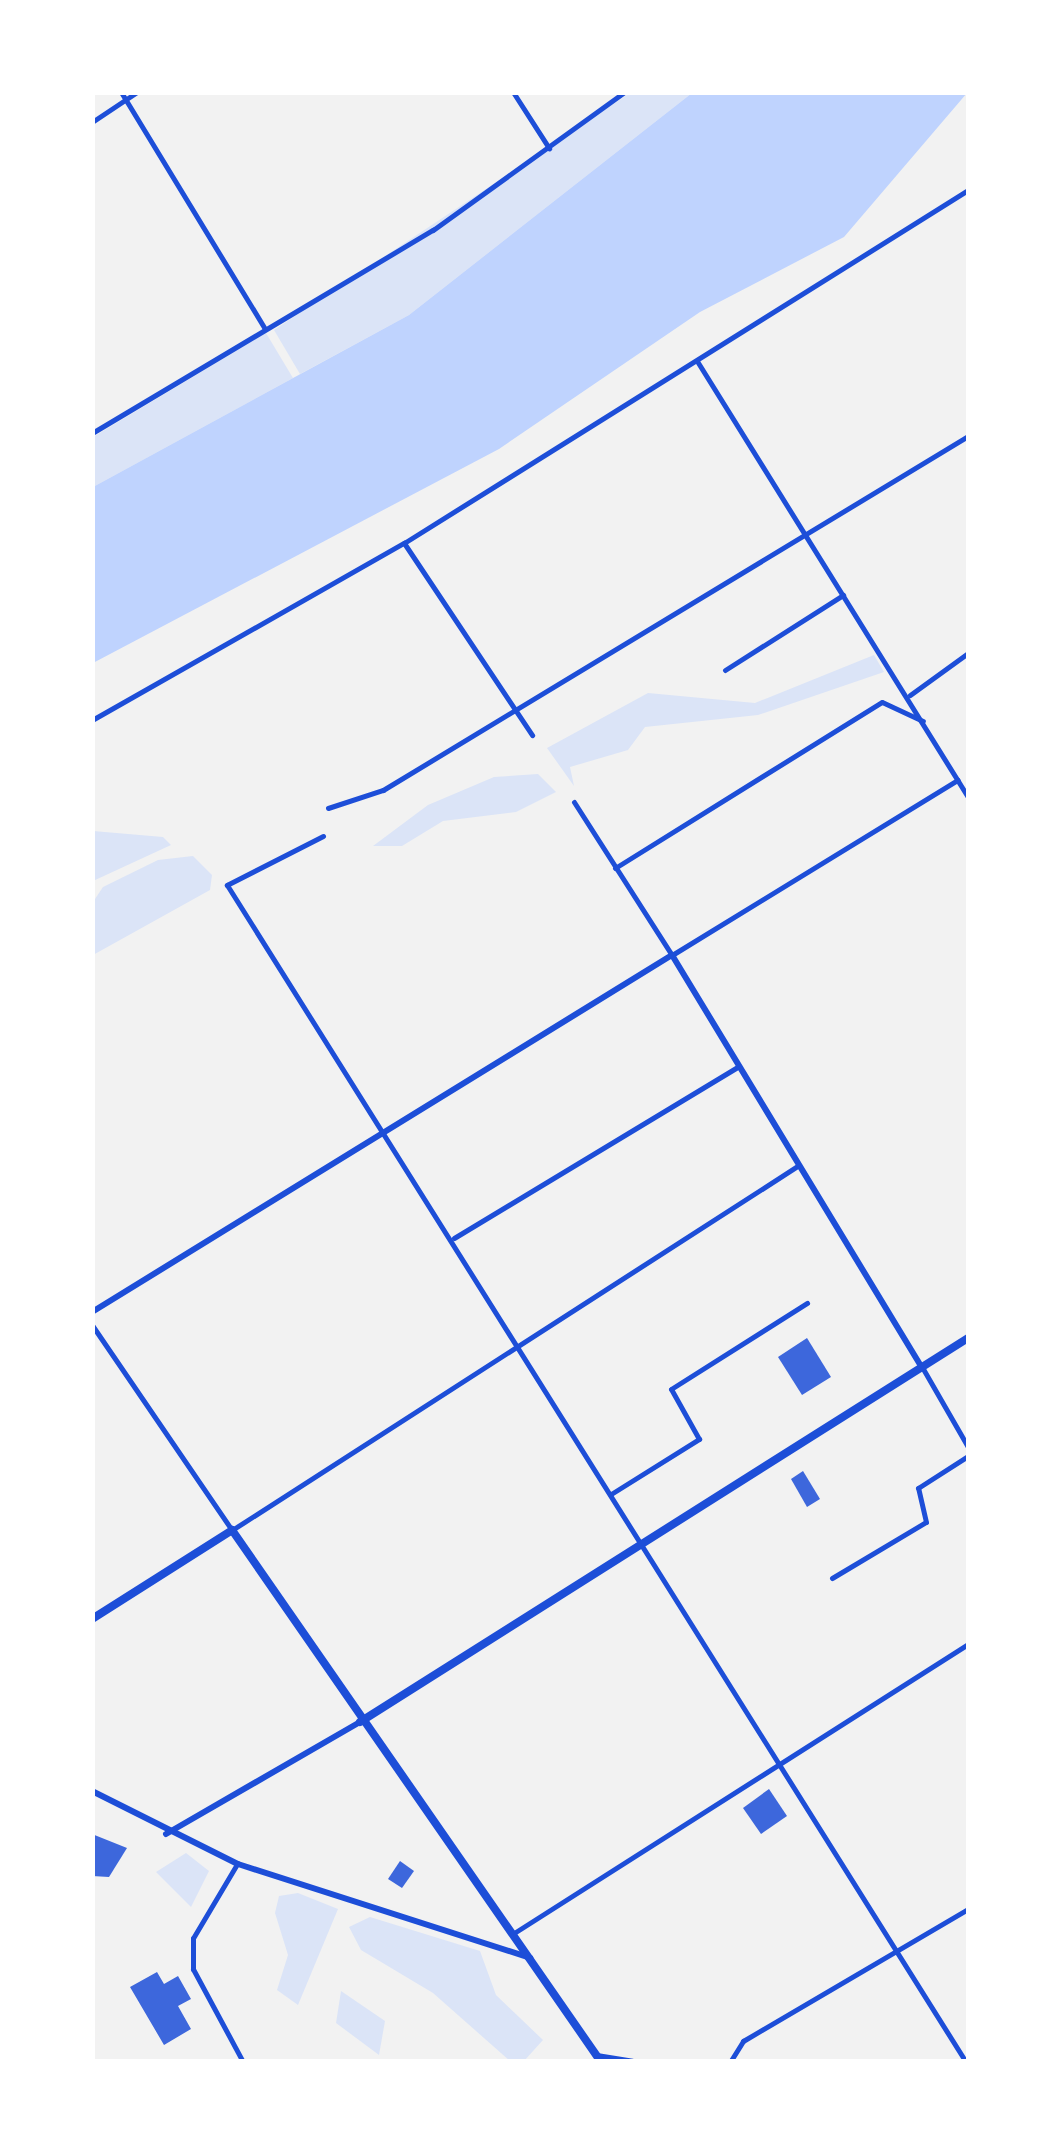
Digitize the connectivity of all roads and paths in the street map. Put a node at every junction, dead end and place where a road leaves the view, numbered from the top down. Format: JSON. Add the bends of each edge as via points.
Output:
{"nodes":[{"id":1,"x":121,"y":92,"type":"edge"},
{"id":2,"x":137,"y":92,"type":"edge"},
{"id":3,"x":513,"y":92,"type":"edge"},
{"id":4,"x":624,"y":92,"type":"edge"},
{"id":5,"x":126,"y":100,"type":"junction"},
{"id":6,"x":92,"y":122,"type":"edge"},
{"id":7,"x":549,"y":148,"type":"junction"},
{"id":8,"x":968,"y":190,"type":"edge"},
{"id":9,"x":266,"y":330,"type":"junction"},
{"id":10,"x":697,"y":361,"type":"junction"},
{"id":11,"x":92,"y":433,"type":"edge"},
{"id":12,"x":968,"y":436,"type":"edge"},
{"id":13,"x":804,"y":536,"type":"junction"},
{"id":14,"x":404,"y":542,"type":"junction"},
{"id":15,"x":843,"y":595,"type":"junction"},
{"id":16,"x":968,"y":653,"type":"edge"},
{"id":17,"x":962,"y":666,"type":"junction"},
{"id":18,"x":726,"y":670,"type":"dead end"},
{"id":19,"x":968,"y":672,"type":"edge"},
{"id":20,"x":910,"y":695,"type":"junction"},
{"id":21,"x":516,"y":711,"type":"junction"},
{"id":22,"x":92,"y":720,"type":"edge"},
{"id":23,"x":922,"y":721,"type":"junction"},
{"id":24,"x":532,"y":735,"type":"dead end"},
{"id":25,"x":958,"y":780,"type":"junction"},
{"id":26,"x":968,"y":797,"type":"edge"},
{"id":27,"x":574,"y":802,"type":"dead end"},
{"id":28,"x":328,"y":808,"type":"dead end"},
{"id":29,"x":323,"y":836,"type":"dead end"},
{"id":30,"x":615,"y":868,"type":"junction"},
{"id":31,"x":672,"y":954,"type":"junction"},
{"id":32,"x":738,"y":1067,"type":"junction"},
{"id":33,"x":384,"y":1128,"type":"junction"},
{"id":34,"x":798,"y":1166,"type":"junction"},
{"id":35,"x":454,"y":1238,"type":"junction"},
{"id":36,"x":807,"y":1303,"type":"dead end"},
{"id":37,"x":92,"y":1312,"type":"edge"},
{"id":38,"x":92,"y":1325,"type":"edge"},
{"id":39,"x":968,"y":1338,"type":"edge"},
{"id":40,"x":519,"y":1340,"type":"junction"},
{"id":41,"x":922,"y":1367,"type":"junction"},
{"id":42,"x":968,"y":1447,"type":"edge"},
{"id":43,"x":968,"y":1456,"type":"edge"},
{"id":44,"x":611,"y":1494,"type":"junction"},
{"id":45,"x":232,"y":1530,"type":"junction"},
{"id":46,"x":639,"y":1540,"type":"junction"},
{"id":47,"x":832,"y":1578,"type":"dead end"},
{"id":48,"x":92,"y":1619,"type":"edge"},
{"id":49,"x":968,"y":1644,"type":"edge"},
{"id":50,"x":360,"y":1722,"type":"junction"},
{"id":51,"x":778,"y":1762,"type":"junction"},
{"id":52,"x":92,"y":1791,"type":"edge"},
{"id":53,"x":166,"y":1834,"type":"junction"},
{"id":54,"x":238,"y":1864,"type":"junction"},
{"id":55,"x":968,"y":1908,"type":"edge"},
{"id":56,"x":514,"y":1932,"type":"junction"},
{"id":57,"x":899,"y":1951,"type":"junction"},
{"id":58,"x":532,"y":1958,"type":"junction"},
{"id":59,"x":596,"y":2060,"type":"edge"},
{"id":60,"x":242,"y":2062,"type":"edge"},
{"id":61,"x":633,"y":2062,"type":"edge"},
{"id":62,"x":730,"y":2062,"type":"edge"},
{"id":63,"x":966,"y":2062,"type":"edge"}],
"edges":[{"from":1,"to":5,"type":"street"},
{"from":2,"to":5,"type":"street"},
{"from":3,"to":7,"type":"street"},
{"from":4,"to":7,"type":"street"},
{"from":5,"to":6,"type":"street"},
{"from":5,"to":9,"type":"street"},
{"from":7,"to":9,"type":"street"},
{"from":8,"to":10,"type":"street"},
{"from":9,"to":11,"type":"street"},
{"from":10,"to":13,"type":"street"},
{"from":10,"to":14,"type":"street"},
{"from":12,"to":13,"type":"street"},
{"from":13,"to":15,"type":"street"},
{"from":13,"to":21,"type":"street"},
{"from":14,"to":21,"type":"street"},
{"from":14,"to":22,"type":"street"},
{"from":15,"to":18,"type":"street"},
{"from":15,"to":20,"type":"street"},
{"from":16,"to":17,"type":"street"},
{"from":17,"to":19,"type":"street"},
{"from":17,"to":20,"type":"street"},
{"from":20,"to":23,"type":"street"},
{"from":21,"to":24,"type":"street"},
{"from":21,"to":28,"type":"street","via":[[383,790]]},
{"from":23,"to":25,"type":"street"},
{"from":23,"to":30,"type":"street","via":[[882,702]]},
{"from":25,"to":26,"type":"street"},
{"from":25,"to":31,"type":"street"},
{"from":27,"to":30,"type":"street"},
{"from":29,"to":33,"type":"street","via":[[227,885]]},
{"from":30,"to":31,"type":"street"},
{"from":31,"to":32,"type":"street"},
{"from":31,"to":33,"type":"street"},
{"from":32,"to":34,"type":"street"},
{"from":32,"to":35,"type":"street"},
{"from":33,"to":35,"type":"street"},
{"from":33,"to":37,"type":"street"},
{"from":34,"to":40,"type":"street"},
{"from":34,"to":41,"type":"street"},
{"from":35,"to":40,"type":"street"},
{"from":36,"to":44,"type":"street","via":[[671,1389],[699,1439]]},
{"from":38,"to":45,"type":"street"},
{"from":39,"to":41,"type":"main road"},
{"from":40,"to":44,"type":"street"},
{"from":40,"to":45,"type":"street"},
{"from":41,"to":42,"type":"street"},
{"from":41,"to":46,"type":"main road"},
{"from":43,"to":47,"type":"street","via":[[918,1488],[926,1522]]},
{"from":44,"to":46,"type":"street"},
{"from":45,"to":48,"type":"main road"},
{"from":45,"to":50,"type":"main road"},
{"from":46,"to":50,"type":"main road"},
{"from":46,"to":51,"type":"street"},
{"from":49,"to":51,"type":"street"},
{"from":50,"to":53,"type":"street"},
{"from":50,"to":56,"type":"main road"},
{"from":51,"to":56,"type":"street"},
{"from":51,"to":57,"type":"street"},
{"from":52,"to":53,"type":"street"},
{"from":53,"to":54,"type":"street"},
{"from":54,"to":58,"type":"street"},
{"from":54,"to":60,"type":"street","via":[[193,1938],[193,1970]]},
{"from":55,"to":57,"type":"street"},
{"from":56,"to":58,"type":"main road"},
{"from":57,"to":62,"type":"street","via":[[743,2040]]},
{"from":57,"to":63,"type":"street"},
{"from":58,"to":59,"type":"main road"},
{"from":59,"to":61,"type":"street"}]}
